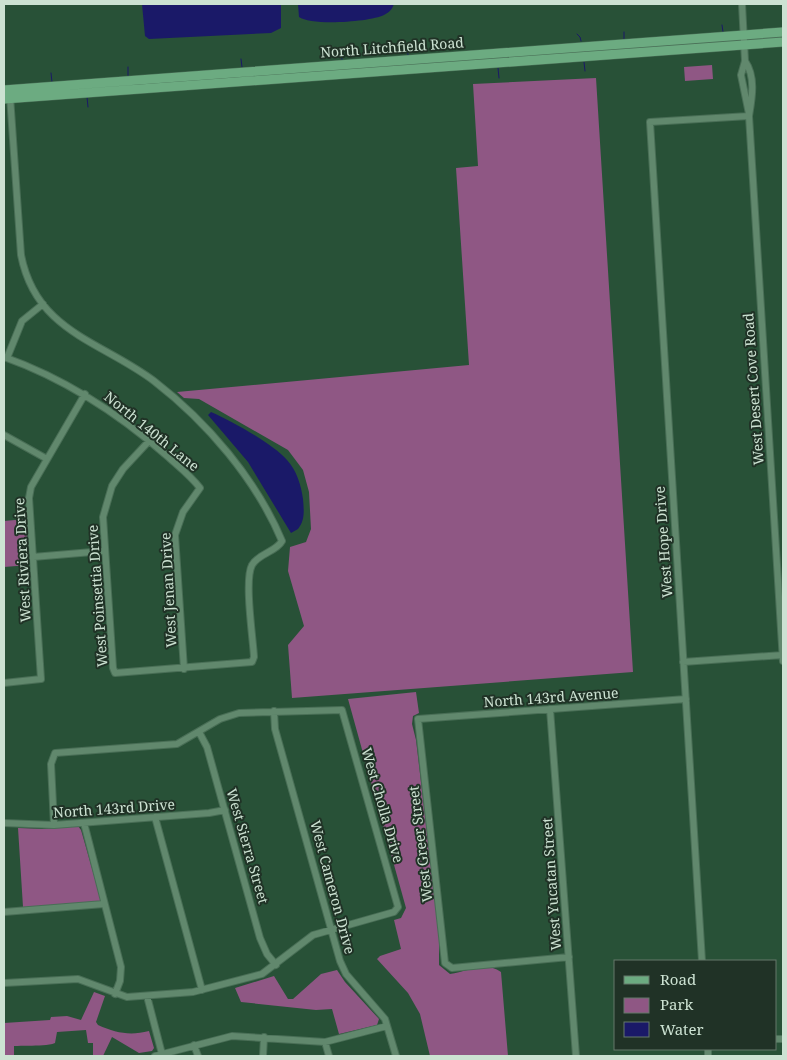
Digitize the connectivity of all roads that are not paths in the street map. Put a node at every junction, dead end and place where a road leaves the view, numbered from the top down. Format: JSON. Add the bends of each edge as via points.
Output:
{"nodes":[{"id":1,"x":742,"y":4,"type":"edge"},
{"id":2,"x":783,"y":32,"type":"edge"},
{"id":3,"x":744,"y":40,"type":"junction"},
{"id":4,"x":783,"y":42,"type":"edge"},
{"id":5,"x":574,"y":48,"type":"junction"},
{"id":6,"x":745,"y":61,"type":"junction"},
{"id":7,"x":509,"y":62,"type":"junction"},
{"id":8,"x":433,"y":63,"type":"junction"},
{"id":9,"x":7,"y":94,"type":"edge"},
{"id":10,"x":749,"y":116,"type":"junction"},
{"id":11,"x":43,"y":304,"type":"junction"},
{"id":12,"x":5,"y":357,"type":"edge"},
{"id":13,"x":85,"y":394,"type":"junction"},
{"id":14,"x":4,"y":435,"type":"edge"},
{"id":15,"x":149,"y":441,"type":"junction"},
{"id":16,"x":47,"y":459,"type":"junction"},
{"id":17,"x":200,"y":488,"type":"joint"},
{"id":18,"x":104,"y":551,"type":"junction"},
{"id":19,"x":33,"y":557,"type":"junction"},
{"id":20,"x":782,"y":622,"type":"edge"},
{"id":21,"x":783,"y":655,"type":"edge"},
{"id":22,"x":683,"y":662,"type":"junction"},
{"id":23,"x":783,"y":662,"type":"edge"},
{"id":24,"x":184,"y":668,"type":"junction"},
{"id":25,"x":4,"y":683,"type":"edge"},
{"id":26,"x":686,"y":699,"type":"junction"},
{"id":27,"x":550,"y":709,"type":"junction"},
{"id":28,"x":274,"y":712,"type":"junction"},
{"id":29,"x":418,"y":719,"type":"joint"},
{"id":30,"x":199,"y":732,"type":"junction"},
{"id":31,"x":225,"y":810,"type":"junction"},
{"id":32,"x":155,"y":818,"type":"junction"},
{"id":33,"x":4,"y":823,"type":"edge"},
{"id":34,"x":84,"y":823,"type":"junction"},
{"id":35,"x":54,"y":825,"type":"junction"},
{"id":36,"x":104,"y":904,"type":"junction"},
{"id":37,"x":4,"y":912,"type":"edge"},
{"id":38,"x":331,"y":930,"type":"junction"},
{"id":39,"x":569,"y":956,"type":"junction"},
{"id":40,"x":702,"y":960,"type":"edge"},
{"id":41,"x":276,"y":965,"type":"junction"},
{"id":42,"x":4,"y":983,"type":"edge"},
{"id":43,"x":202,"y":990,"type":"junction"},
{"id":44,"x":115,"y":994,"type":"junction"},
{"id":45,"x":147,"y":996,"type":"junction"},
{"id":46,"x":388,"y":1026,"type":"junction"},
{"id":47,"x":264,"y":1037,"type":"junction"},
{"id":48,"x":325,"y":1042,"type":"junction"},
{"id":49,"x":194,"y":1045,"type":"junction"},
{"id":50,"x":158,"y":1055,"type":"edge"},
{"id":51,"x":198,"y":1056,"type":"edge"},
{"id":52,"x":263,"y":1056,"type":"edge"},
{"id":53,"x":330,"y":1056,"type":"edge"},
{"id":54,"x":396,"y":1056,"type":"edge"},
{"id":55,"x":576,"y":1056,"type":"edge"}],
"edges":[{"from":1,"to":3,"type":"street","name":"West Desert Cove Road"},
{"from":2,"to":3,"type":"main road","name":"North Litchfield Road"},
{"from":3,"to":4,"type":"main road","name":"North Litchfield Road"},
{"from":3,"to":5,"type":"main road","name":"North Litchfield Road"},
{"from":3,"to":6,"type":"street","name":"West Desert Cove Road"},
{"from":3,"to":7,"type":"main road","name":"North Litchfield Road"},
{"from":5,"to":7,"type":"main road","via":[[566,54],[517,58]]},
{"from":5,"to":8,"type":"main road","name":"North Litchfield Road"},
{"from":6,"to":10,"type":"street","name":"West Desert Cove Road","via":[[741,76],[742,92]]},
{"from":6,"to":10,"type":"street","name":"West Desert Cove Road","via":[[752,81]]},
{"from":7,"to":8,"type":"main road","name":"North Litchfield Road"},
{"from":8,"to":9,"type":"main road","name":"North Litchfield Road"},
{"from":9,"to":11,"type":"street","via":[[21,255],[27,276]]},
{"from":10,"to":20,"type":"street","name":"West Desert Cove Road"},
{"from":10,"to":22,"type":"street","name":"West Hope Drive","via":[[650,122]]},
{"from":11,"to":12,"type":"street","via":[[22,321]]},
{"from":11,"to":24,"type":"street","via":[[74,334],[128,363],[196,419],[246,479],[282,541],[254,562],[249,572],[252,662]]},
{"from":12,"to":13,"type":"street","name":"North 140th Lane"},
{"from":13,"to":15,"type":"street","name":"North 140th Lane"},
{"from":13,"to":16,"type":"street","name":"West Riviera Drive"},
{"from":14,"to":16,"type":"street"},
{"from":15,"to":17,"type":"street","name":"North 140th Lane"},
{"from":15,"to":18,"type":"street","name":"West Poinsettia Drive","via":[[123,469],[108,497],[103,522]]},
{"from":16,"to":19,"type":"street","name":"West Riviera Drive","via":[[31,486],[29,498]]},
{"from":17,"to":24,"type":"street","name":"West Jenan Drive","via":[[183,512],[175,535]]},
{"from":18,"to":19,"type":"street"},
{"from":18,"to":24,"type":"street","name":"West Poinsettia Drive","via":[[115,673]]},
{"from":19,"to":25,"type":"street","name":"West Riviera Drive","via":[[41,679]]},
{"from":20,"to":21,"type":"street","name":"West Desert Cove Road"},
{"from":21,"to":22,"type":"street"},
{"from":21,"to":23,"type":"street","name":"West Desert Cove Road"},
{"from":22,"to":26,"type":"street","name":"West Hope Drive"},
{"from":26,"to":27,"type":"street","name":"North 143rd Avenue"},
{"from":26,"to":40,"type":"street","name":"West Hope Drive"},
{"from":27,"to":29,"type":"street","name":"North 143rd Avenue"},
{"from":27,"to":39,"type":"street","name":"West Yucatan Street"},
{"from":28,"to":30,"type":"street","via":[[232,714]]},
{"from":28,"to":38,"type":"street","name":"West Cameron Drive","via":[[276,730]]},
{"from":28,"to":38,"type":"street","name":"West Cholla Drive","via":[[342,710],[398,907],[394,912]]},
{"from":29,"to":39,"type":"street","name":"West Greer Street","via":[[447,966]]},
{"from":30,"to":31,"type":"street","name":"West Sierra Street","via":[[207,747]]},
{"from":30,"to":35,"type":"street","via":[[177,744],[54,754],[51,764]]},
{"from":31,"to":32,"type":"street","name":"North 143rd Drive"},
{"from":31,"to":41,"type":"street","name":"West Sierra Street","via":[[263,946]]},
{"from":32,"to":34,"type":"street","name":"North 143rd Drive"},
{"from":32,"to":43,"type":"street"},
{"from":33,"to":35,"type":"street","name":"North 143rd Drive"},
{"from":34,"to":35,"type":"street","name":"North 143rd Drive"},
{"from":34,"to":36,"type":"street"},
{"from":36,"to":37,"type":"street"},
{"from":36,"to":44,"type":"street","via":[[122,967]]},
{"from":38,"to":41,"type":"street","via":[[309,937]]},
{"from":38,"to":46,"type":"street","name":"West Cameron Drive","via":[[346,974],[376,1007]]},
{"from":39,"to":55,"type":"street","name":"West Yucatan Street"},
{"from":41,"to":43,"type":"street","via":[[262,974]]},
{"from":42,"to":44,"type":"street","via":[[84,980]]},
{"from":43,"to":45,"type":"street"},
{"from":44,"to":45,"type":"street"},
{"from":45,"to":50,"type":"street"},
{"from":46,"to":48,"type":"street"},
{"from":46,"to":54,"type":"street","name":"West Cameron Drive"},
{"from":47,"to":48,"type":"street"},
{"from":47,"to":49,"type":"street","via":[[232,1036]]},
{"from":47,"to":52,"type":"street"},
{"from":48,"to":53,"type":"street"},
{"from":49,"to":50,"type":"street"},
{"from":49,"to":51,"type":"street"}]}
